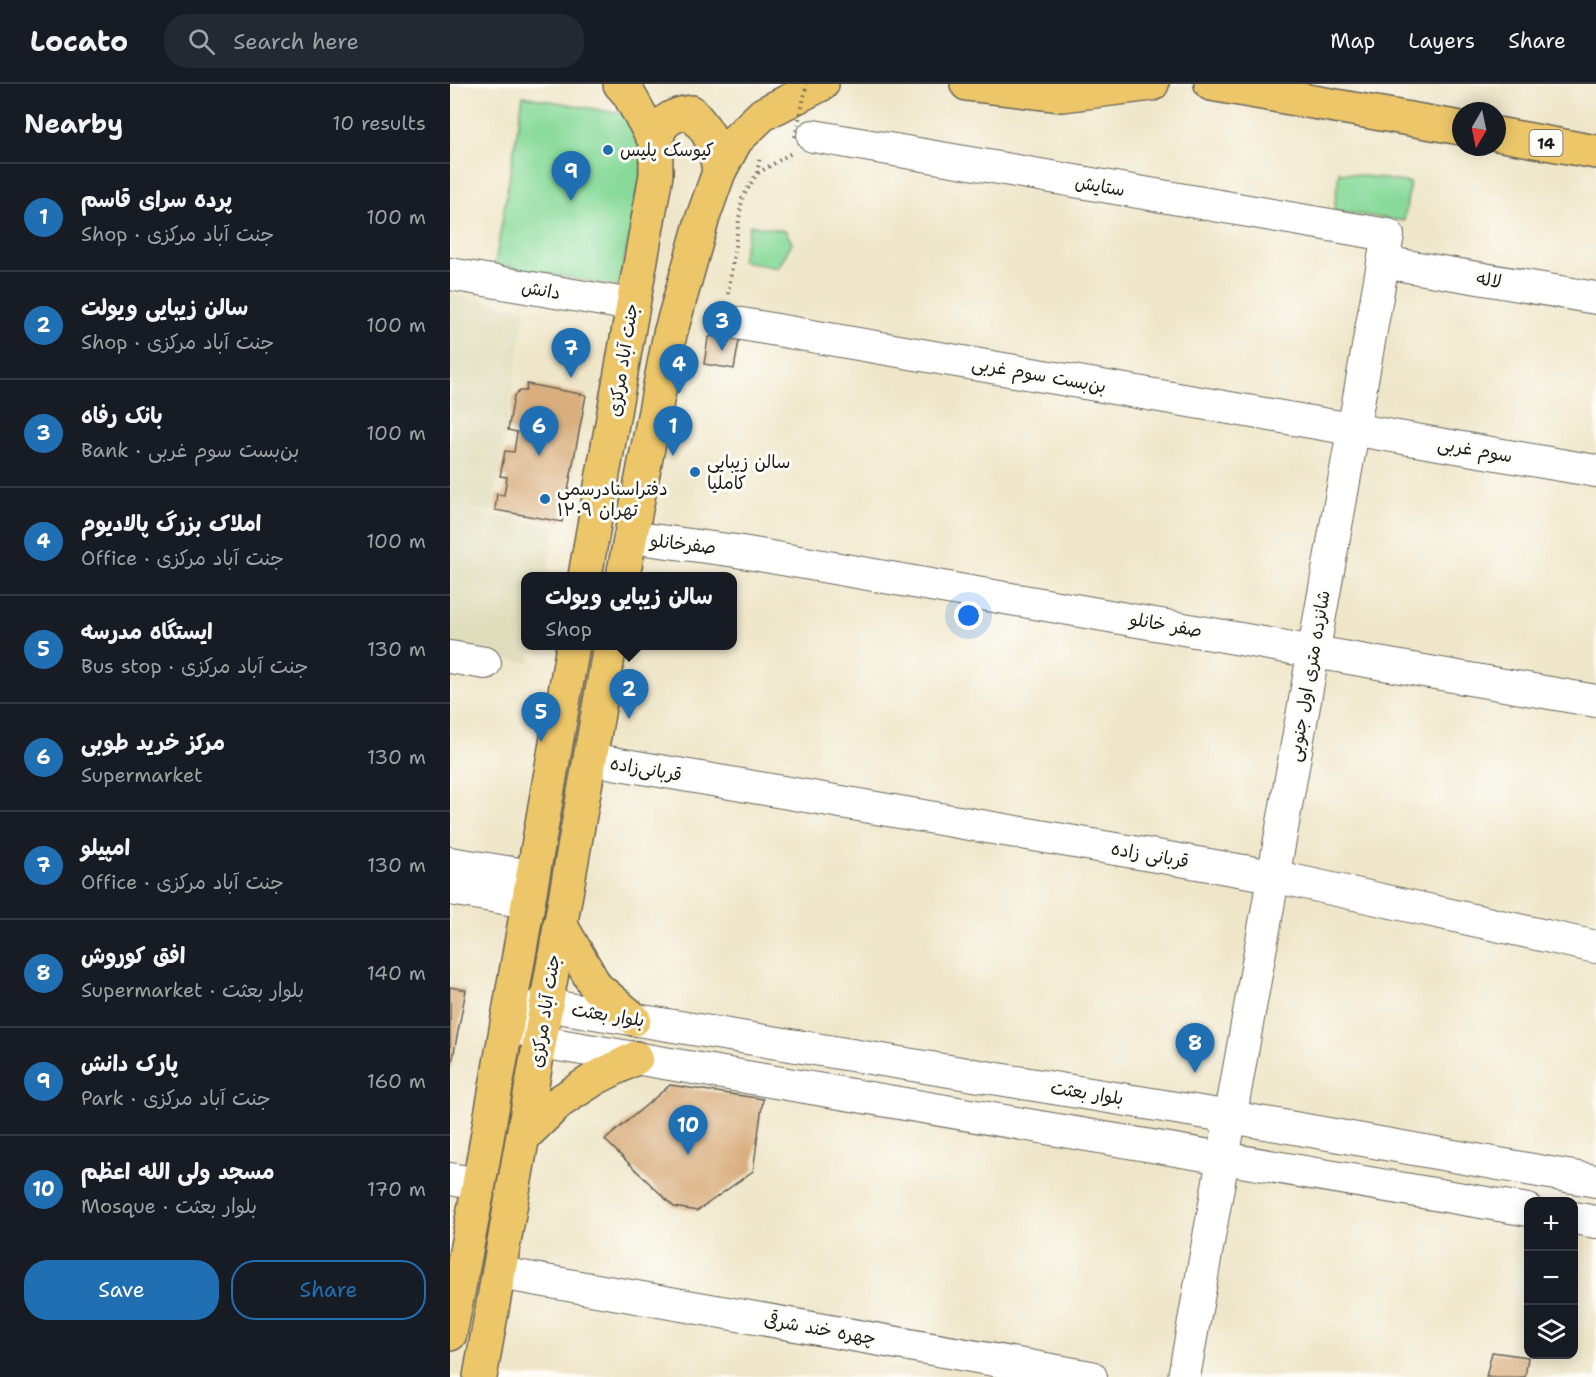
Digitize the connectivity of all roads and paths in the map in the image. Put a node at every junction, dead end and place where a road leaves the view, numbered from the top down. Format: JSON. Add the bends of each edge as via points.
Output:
{"nodes":[{"id":1,"x":620,"y":84,"type":"edge"},
{"id":2,"x":807,"y":84,"type":"edge"},
{"id":3,"x":822,"y":84,"type":"edge"},
{"id":4,"x":967,"y":84,"type":"edge"},
{"id":5,"x":1152,"y":84,"type":"edge"},
{"id":6,"x":1211,"y":84,"type":"edge"},
{"id":7,"x":1452,"y":126,"type":"edge"},
{"id":8,"x":804,"y":136,"type":"junction"},
{"id":9,"x":1506,"y":136,"type":"edge"},
{"id":10,"x":656,"y":142,"type":"junction"},
{"id":11,"x":1596,"y":152,"type":"edge"},
{"id":12,"x":719,"y":172,"type":"junction"},
{"id":13,"x":1385,"y":249,"type":"junction"},
{"id":14,"x":450,"y":274,"type":"edge"},
{"id":15,"x":1596,"y":298,"type":"edge"},
{"id":16,"x":632,"y":306,"type":"junction"},
{"id":17,"x":724,"y":321,"type":"joint"},
{"id":18,"x":1353,"y":428,"type":"junction"},
{"id":19,"x":1596,"y":471,"type":"edge"},
{"id":20,"x":630,"y":537,"type":"junction"},
{"id":21,"x":736,"y":550,"type":"joint"},
{"id":22,"x":586,"y":572,"type":"edge"},
{"id":23,"x":624,"y":572,"type":"edge"},
{"id":24,"x":572,"y":650,"type":"edge"},
{"id":25,"x":609,"y":650,"type":"edge"},
{"id":26,"x":1314,"y":650,"type":"junction"},
{"id":27,"x":450,"y":657,"type":"edge"},
{"id":28,"x":485,"y":663,"type":"dead end"},
{"id":29,"x":1596,"y":701,"type":"edge"},
{"id":30,"x":590,"y":759,"type":"junction"},
{"id":31,"x":701,"y":778,"type":"joint"},
{"id":32,"x":450,"y":862,"type":"edge"},
{"id":33,"x":1273,"y":876,"type":"junction"},
{"id":34,"x":530,"y":889,"type":"junction"},
{"id":35,"x":450,"y":890,"type":"edge"},
{"id":36,"x":560,"y":924,"type":"junction"},
{"id":37,"x":1596,"y":947,"type":"edge"},
{"id":38,"x":545,"y":1005,"type":"junction"},
{"id":39,"x":509,"y":1014,"type":"junction"},
{"id":40,"x":634,"y":1019,"type":"junction"},
{"id":41,"x":541,"y":1042,"type":"junction"},
{"id":42,"x":636,"y":1058,"type":"junction"},
{"id":43,"x":1231,"y":1117,"type":"junction"},
{"id":44,"x":524,"y":1136,"type":"junction"},
{"id":45,"x":1223,"y":1158,"type":"junction"},
{"id":46,"x":1596,"y":1180,"type":"edge"},
{"id":47,"x":465,"y":1182,"type":"edge"},
{"id":48,"x":1524,"y":1209,"type":"edge"},
{"id":49,"x":1578,"y":1219,"type":"edge"},
{"id":50,"x":1596,"y":1222,"type":"edge"},
{"id":51,"x":500,"y":1273,"type":"junction"},
{"id":52,"x":450,"y":1334,"type":"edge"},
{"id":53,"x":480,"y":1377,"type":"edge"},
{"id":54,"x":1090,"y":1377,"type":"edge"},
{"id":55,"x":1184,"y":1377,"type":"edge"}],
"edges":[{"from":1,"to":10,"type":"main road"},
{"from":2,"to":8,"type":"path","bridge":true},
{"from":3,"to":12,"type":"main road","via":[[763,114],[736,140]]},
{"from":4,"to":5,"type":"main road","via":[[1062,95]]},
{"from":6,"to":7,"type":"main road"},
{"from":8,"to":13,"type":"street","name":"ستایش"},
{"from":8,"to":17,"type":"path","via":[[799,149],[758,173],[742,199]]},
{"from":9,"to":11,"type":"main road","number":"14"},
{"from":10,"to":12,"type":"main road","via":[[661,126],[674,114],[691,112],[716,146]]},
{"from":10,"to":16,"type":"main road","name":"جنت آباد مرکزی","via":[[656,175]]},
{"from":12,"to":20,"type":"main road","via":[[670,334]]},
{"from":13,"to":15,"type":"street","name":"لاله"},
{"from":13,"to":18,"type":"street","name":"شانزده متری اول جنوبی"},
{"from":14,"to":16,"type":"street","name":"دانش"},
{"from":16,"to":22,"type":"main road","name":"جنت آباد مرکزی"},
{"from":17,"to":18,"type":"street","name":"بن‌بست سوم غربی"},
{"from":18,"to":19,"type":"street","name":"سوم غربی"},
{"from":18,"to":26,"type":"street","name":"شانزده متری اول جنوبی"},
{"from":20,"to":21,"type":"street","name":"صفرخانلو"},
{"from":20,"to":23,"type":"main road"},
{"from":21,"to":26,"type":"street","name":"صفر خانلو"},
{"from":24,"to":34,"type":"main road","name":"جنت آباد مرکزی"},
{"from":25,"to":30,"type":"main road","name":"جنت آباد مرکزی"},
{"from":26,"to":29,"type":"street","name":"صفر خانلو"},
{"from":26,"to":33,"type":"street","name":"شانزده متری اول جنوبی"},
{"from":27,"to":28,"type":"street"},
{"from":30,"to":31,"type":"street","name":"قربانی‌زاده"},
{"from":30,"to":36,"type":"main road","name":"جنت آباد مرکزی"},
{"from":31,"to":33,"type":"street","name":"قربانی زاده"},
{"from":32,"to":34,"type":"street"},
{"from":33,"to":37,"type":"street","name":"قربانی زاده"},
{"from":33,"to":43,"type":"street","name":"شانزده متری اول جنوبی"},
{"from":34,"to":35,"type":"street"},
{"from":34,"to":39,"type":"main road","name":"جنت آباد مرکزی"},
{"from":36,"to":38,"type":"main road","name":"جنت آباد مرکزی"},
{"from":36,"to":40,"type":"main road","via":[[596,987]]},
{"from":38,"to":39,"type":"street","name":"بلوار بعثت"},
{"from":38,"to":40,"type":"street","name":"بلوار بعثت"},
{"from":38,"to":41,"type":"main road","name":"جنت آباد مرکزی"},
{"from":39,"to":41,"type":"street"},
{"from":39,"to":47,"type":"main road","name":"جنت آباد مرکزی"},
{"from":40,"to":43,"type":"street","name":"بلوار بعثت"},
{"from":41,"to":42,"type":"street","name":"بلوار بعثت"},
{"from":41,"to":44,"type":"main road","name":"جنت آباد مرکزی"},
{"from":42,"to":44,"type":"main road","via":[[559,1102]]},
{"from":42,"to":45,"type":"street","name":"بلوار بعثت"},
{"from":43,"to":45,"type":"street","name":"شانزده متری اول جنوبی"},
{"from":43,"to":46,"type":"street","name":"بلوار بعثت"},
{"from":44,"to":51,"type":"main road","name":"جنت آباد مرکزی"},
{"from":45,"to":48,"type":"street","name":"بلوار بعثت"},
{"from":45,"to":55,"type":"street","name":"شانزده متری اول جنوبی"},
{"from":47,"to":52,"type":"main road","name":"جنت آباد مرکزی"},
{"from":49,"to":50,"type":"street"},
{"from":51,"to":53,"type":"main road","name":"جنت آباد مرکزی"},
{"from":51,"to":54,"type":"street","name":"چهره خند شرقی"}]}
